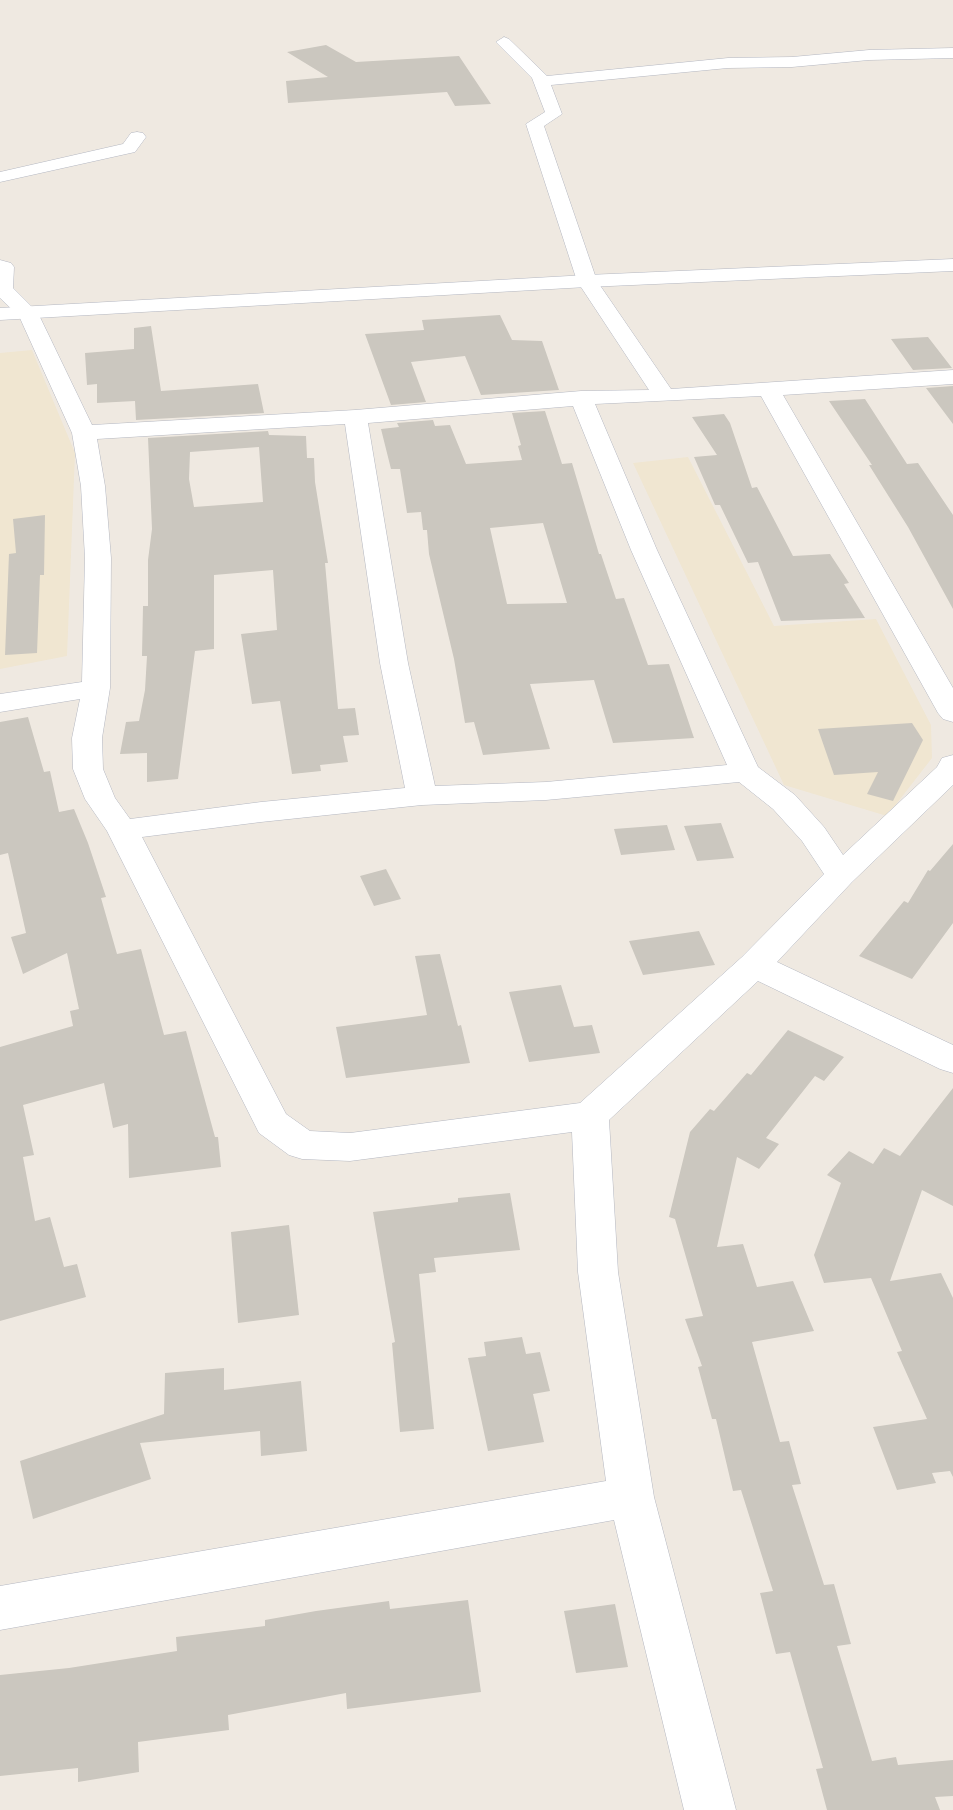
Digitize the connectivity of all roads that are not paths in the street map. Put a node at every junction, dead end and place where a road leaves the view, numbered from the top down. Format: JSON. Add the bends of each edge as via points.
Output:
{"nodes":[{"id":1,"x":504,"y":42,"type":"dead end"},
{"id":2,"x":953,"y":53,"type":"edge"},
{"id":3,"x":541,"y":81,"type":"junction"},
{"id":4,"x":137,"y":137,"type":"dead end"},
{"id":5,"x":0,"y":177,"type":"edge"},
{"id":6,"x":953,"y":265,"type":"edge"},
{"id":7,"x":0,"y":266,"type":"edge"},
{"id":8,"x":587,"y":281,"type":"junction"},
{"id":9,"x":14,"y":313,"type":"edge"},
{"id":10,"x":953,"y":376,"type":"edge"},
{"id":11,"x":769,"y":390,"type":"junction"},
{"id":12,"x":665,"y":396,"type":"junction"},
{"id":13,"x":581,"y":398,"type":"junction"},
{"id":14,"x":355,"y":417,"type":"junction"},
{"id":15,"x":84,"y":433,"type":"junction"},
{"id":16,"x":96,"y":688,"type":"junction"},
{"id":17,"x":0,"y":703,"type":"edge"},
{"id":18,"x":953,"y":713,"type":"edge"},
{"id":19,"x":953,"y":764,"type":"edge"},
{"id":20,"x":745,"y":772,"type":"junction"},
{"id":21,"x":422,"y":796,"type":"junction"},
{"id":22,"x":122,"y":830,"type":"junction"},
{"id":23,"x":841,"y":875,"type":"junction"},
{"id":24,"x":754,"y":964,"type":"junction"},
{"id":25,"x":953,"y":1060,"type":"edge"},
{"id":26,"x":590,"y":1116,"type":"junction"},
{"id":27,"x":631,"y":1497,"type":"junction"},
{"id":28,"x":0,"y":1608,"type":"edge"},
{"id":29,"x":710,"y":1810,"type":"edge"}],
"edges":[{"from":1,"to":3,"type":"street"},
{"from":2,"to":3,"type":"street","via":[[728,63]]},
{"from":3,"to":8,"type":"street","via":[[554,114],[535,124]]},
{"from":4,"to":5,"type":"street","via":[[129,148]]},
{"from":6,"to":8,"type":"street"},
{"from":7,"to":9,"type":"street","via":[[4,267],[3,290]]},
{"from":8,"to":9,"type":"street"},
{"from":8,"to":12,"type":"street"},
{"from":9,"to":15,"type":"street","via":[[47,358]]},
{"from":10,"to":11,"type":"street"},
{"from":11,"to":12,"type":"street"},
{"from":11,"to":18,"type":"street"},
{"from":12,"to":13,"type":"street"},
{"from":13,"to":14,"type":"street"},
{"from":13,"to":20,"type":"street","via":[[644,550]]},
{"from":14,"to":15,"type":"street"},
{"from":14,"to":21,"type":"street","via":[[394,663]]},
{"from":15,"to":16,"type":"street","via":[[93,486],[98,558]]},
{"from":16,"to":17,"type":"street"},
{"from":16,"to":22,"type":"street","via":[[87,738],[88,769],[100,799]]},
{"from":19,"to":23,"type":"street"},
{"from":20,"to":21,"type":"street","via":[[558,790]]},
{"from":20,"to":23,"type":"street","via":[[784,802],[813,834]]},
{"from":21,"to":22,"type":"street"},
{"from":22,"to":26,"type":"street","via":[[272,1123],[302,1145],[350,1147]]},
{"from":23,"to":24,"type":"street"},
{"from":24,"to":25,"type":"street"},
{"from":24,"to":26,"type":"street"},
{"from":26,"to":27,"type":"street","via":[[598,1272]]},
{"from":27,"to":28,"type":"street"},
{"from":27,"to":29,"type":"street"}]}
